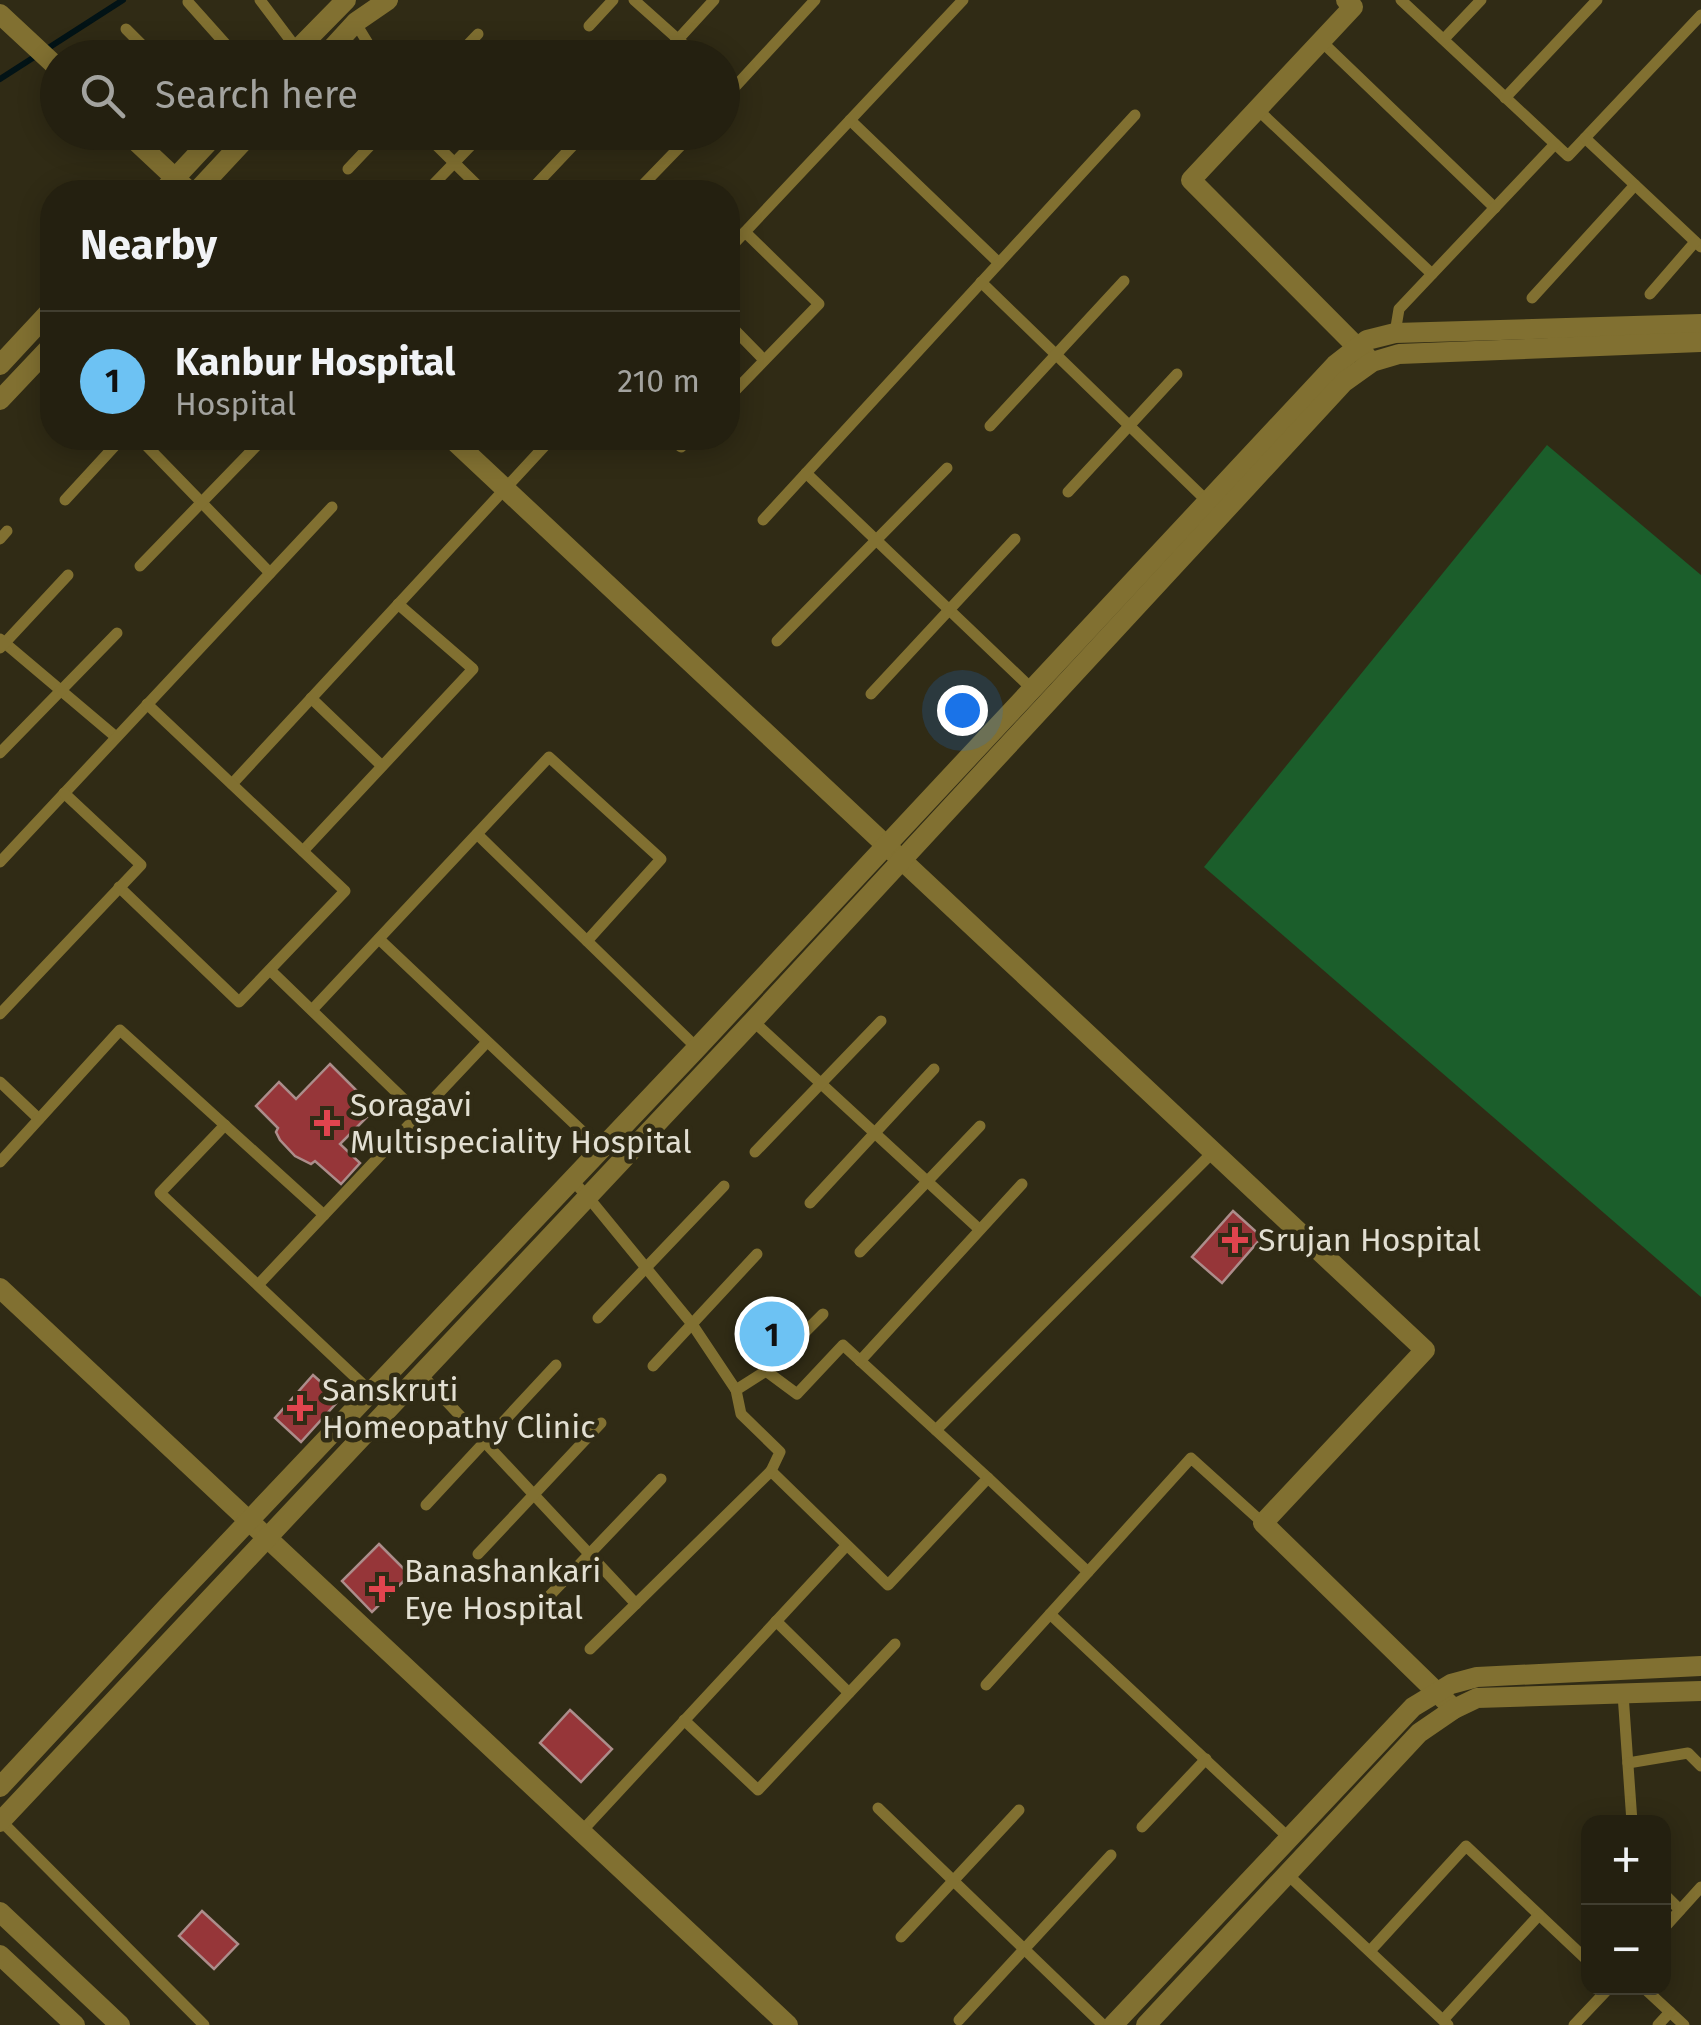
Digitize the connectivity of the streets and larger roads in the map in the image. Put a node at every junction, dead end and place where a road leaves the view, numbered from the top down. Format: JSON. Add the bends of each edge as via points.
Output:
{"nodes":[{"id":1,"x":388,"y":0,"type":"edge"},
{"id":2,"x":1353,"y":2,"type":"edge"},
{"id":3,"x":337,"y":3,"type":"edge"},
{"id":4,"x":0,"y":14,"type":"edge"},
{"id":5,"x":304,"y":40,"type":"edge"},
{"id":6,"x":340,"y":40,"type":"edge"},
{"id":7,"x":40,"y":51,"type":"edge"},
{"id":8,"x":143,"y":150,"type":"edge"},
{"id":9,"x":206,"y":150,"type":"edge"},
{"id":10,"x":230,"y":150,"type":"edge"},
{"id":11,"x":172,"y":180,"type":"edge"},
{"id":12,"x":187,"y":180,"type":"edge"},
{"id":13,"x":192,"y":180,"type":"edge"},
{"id":14,"x":40,"y":322,"type":"edge"},
{"id":15,"x":1701,"y":324,"type":"edge"},
{"id":16,"x":1701,"y":342,"type":"edge"},
{"id":17,"x":1365,"y":355,"type":"junction"},
{"id":18,"x":40,"y":358,"type":"edge"},
{"id":19,"x":0,"y":365,"type":"edge"},
{"id":20,"x":0,"y":400,"type":"edge"},
{"id":21,"x":464,"y":450,"type":"edge"},
{"id":22,"x":894,"y":853,"type":"junction"},
{"id":23,"x":0,"y":1288,"type":"edge"},
{"id":24,"x":248,"y":1521,"type":"junction"},
{"id":25,"x":267,"y":1538,"type":"junction"},
{"id":26,"x":1701,"y":1666,"type":"edge"},
{"id":27,"x":1701,"y":1691,"type":"edge"},
{"id":28,"x":1437,"y":1692,"type":"junction"},
{"id":29,"x":1454,"y":1709,"type":"junction"},
{"id":30,"x":0,"y":1787,"type":"edge"},
{"id":31,"x":1,"y":1822,"type":"edge"},
{"id":32,"x":0,"y":1912,"type":"edge"},
{"id":33,"x":0,"y":1955,"type":"edge"},
{"id":34,"x":75,"y":2025,"type":"edge"},
{"id":35,"x":120,"y":2025,"type":"edge"},
{"id":36,"x":788,"y":2025,"type":"edge"},
{"id":37,"x":1113,"y":2025,"type":"edge"},
{"id":38,"x":1146,"y":2025,"type":"edge"}],
"edges":[{"from":1,"to":6,"type":"street"},
{"from":2,"to":17,"type":"street","via":[[1191,180]]},
{"from":3,"to":5,"type":"street"},
{"from":4,"to":7,"type":"street"},
{"from":8,"to":11,"type":"street"},
{"from":9,"to":12,"type":"street"},
{"from":10,"to":13,"type":"street"},
{"from":14,"to":19,"type":"street"},
{"from":15,"to":17,"type":"street","via":[[1395,333],[1367,340]]},
{"from":16,"to":17,"type":"street"},
{"from":17,"to":22,"type":"street"},
{"from":17,"to":22,"type":"street","via":[[1335,365],[1032,689]]},
{"from":18,"to":20,"type":"street"},
{"from":21,"to":22,"type":"street"},
{"from":22,"to":24,"type":"street","via":[[697,1048]]},
{"from":22,"to":25,"type":"street","via":[[753,1021]]},
{"from":22,"to":28,"type":"street","via":[[1425,1350],[1264,1522]]},
{"from":23,"to":24,"type":"street"},
{"from":24,"to":25,"type":"street"},
{"from":24,"to":30,"type":"street"},
{"from":25,"to":31,"type":"street"},
{"from":25,"to":36,"type":"street"},
{"from":26,"to":28,"type":"street","via":[[1477,1676]]},
{"from":27,"to":29,"type":"street","via":[[1478,1698]]},
{"from":28,"to":29,"type":"street"},
{"from":28,"to":37,"type":"street","via":[[1414,1707]]},
{"from":29,"to":38,"type":"street","via":[[1419,1733]]},
{"from":32,"to":35,"type":"street"},
{"from":33,"to":34,"type":"street"}]}
